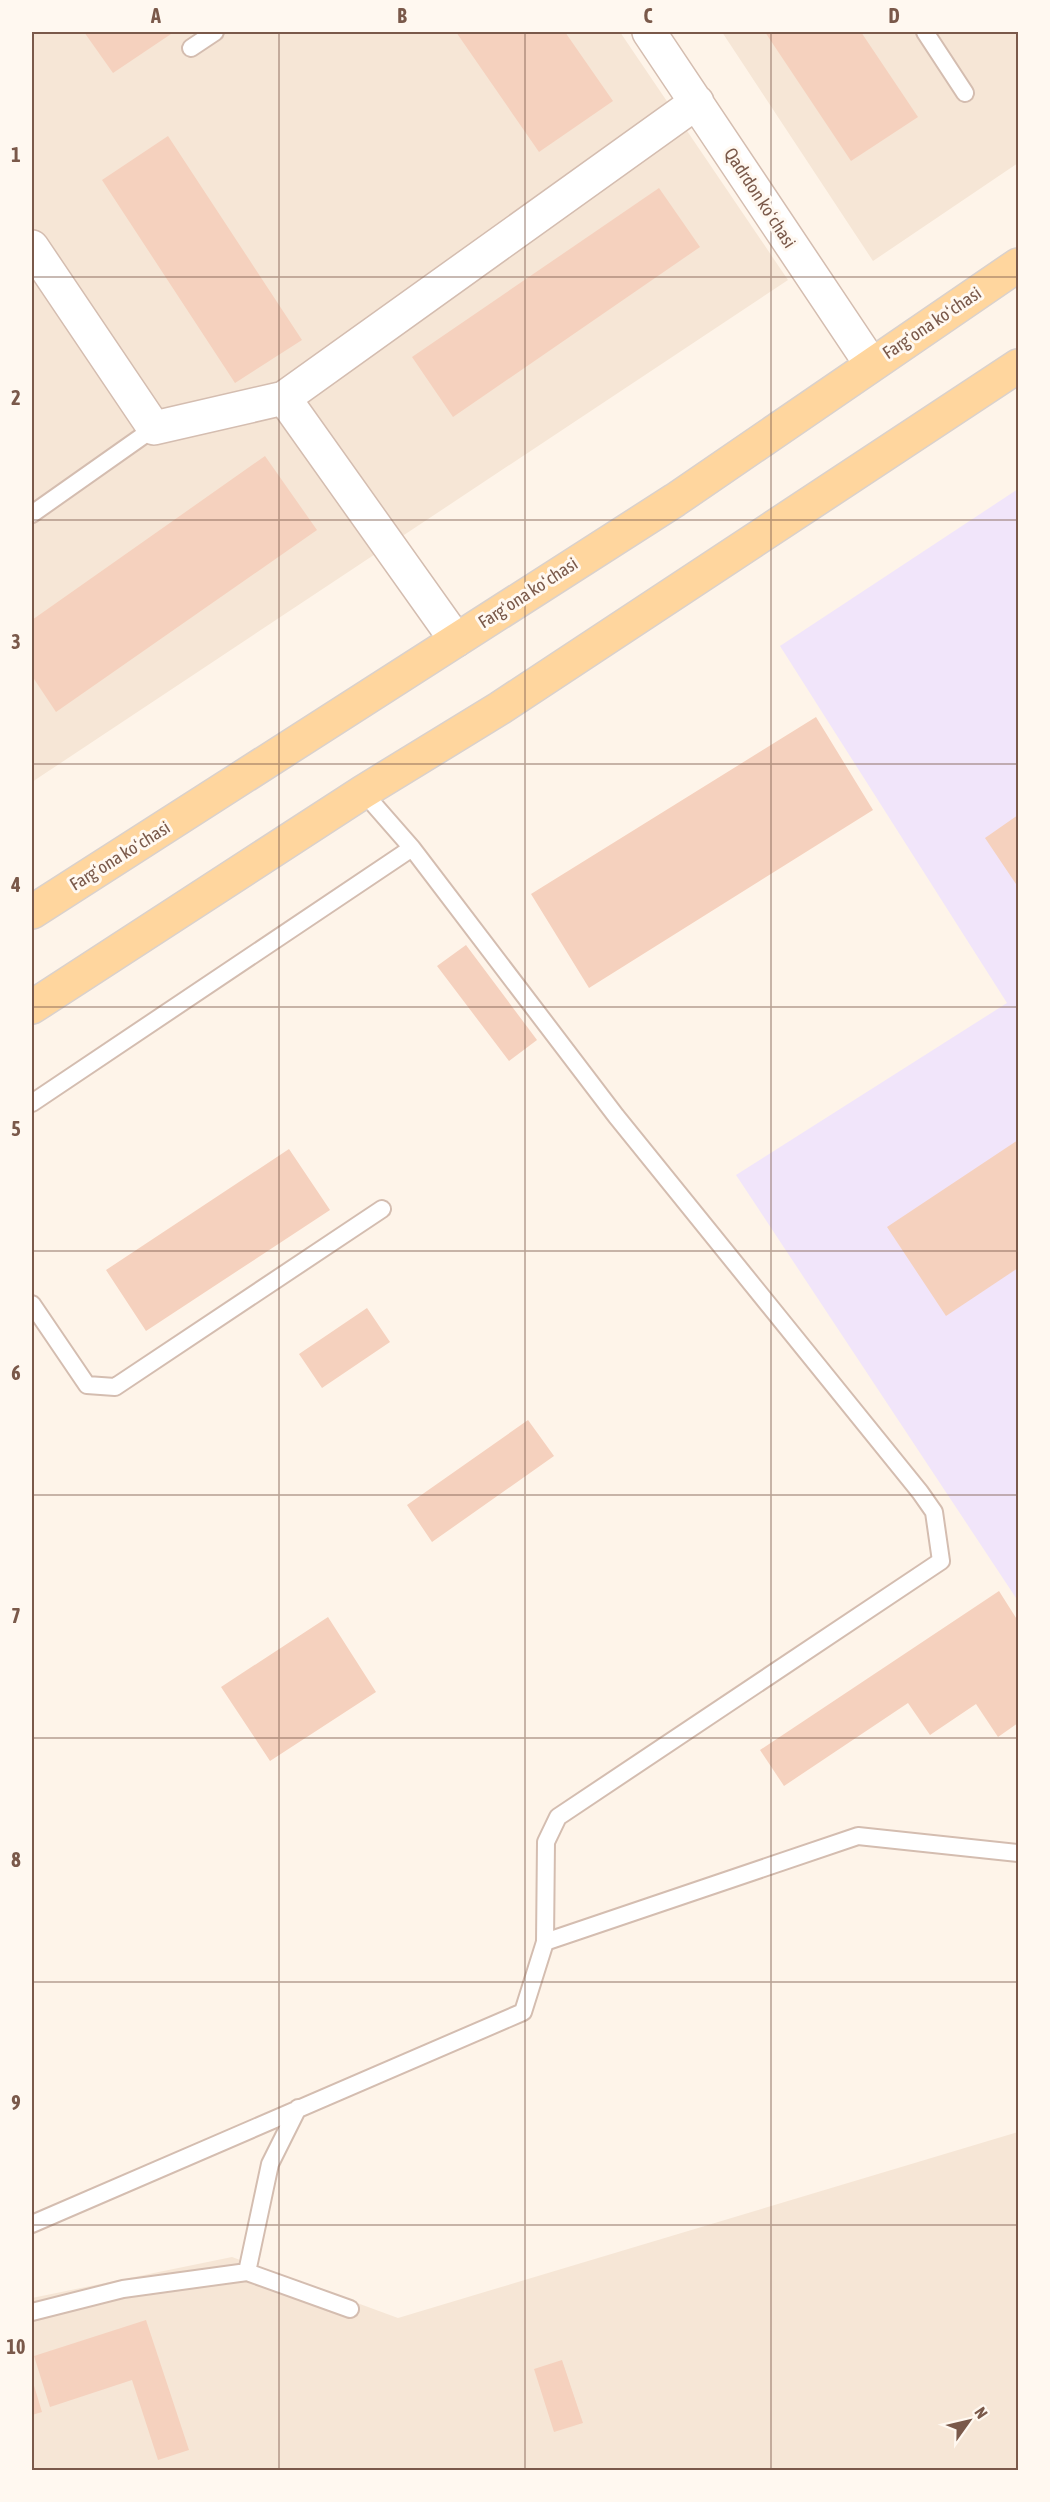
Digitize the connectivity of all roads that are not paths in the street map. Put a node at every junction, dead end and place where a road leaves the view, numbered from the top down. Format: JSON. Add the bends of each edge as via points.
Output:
{"nodes":[{"id":1,"x":215,"y":32,"type":"edge"},
{"id":2,"x":649,"y":32,"type":"edge"},
{"id":3,"x":925,"y":32,"type":"edge"},
{"id":4,"x":191,"y":48,"type":"dead end"},
{"id":5,"x":965,"y":93,"type":"dead end"},
{"id":6,"x":697,"y":102,"type":"junction"},
{"id":7,"x":32,"y":247,"type":"edge"},
{"id":8,"x":1018,"y":264,"type":"edge"},
{"id":9,"x":871,"y":364,"type":"junction"},
{"id":10,"x":1018,"y":366,"type":"edge"},
{"id":11,"x":284,"y":398,"type":"junction"},
{"id":12,"x":154,"y":428,"type":"junction"},
{"id":13,"x":32,"y":514,"type":"edge"},
{"id":14,"x":456,"y":640,"type":"junction"},
{"id":15,"x":363,"y":792,"type":"junction"},
{"id":16,"x":412,"y":848,"type":"junction"},
{"id":17,"x":32,"y":912,"type":"edge"},
{"id":18,"x":32,"y":1006,"type":"edge"},
{"id":19,"x":32,"y":1103,"type":"edge"},
{"id":20,"x":382,"y":1209,"type":"dead end"},
{"id":21,"x":32,"y":1304,"type":"edge"},
{"id":22,"x":1018,"y":1853,"type":"edge"},
{"id":23,"x":545,"y":1942,"type":"junction"},
{"id":24,"x":298,"y":2108,"type":"junction"},
{"id":25,"x":32,"y":2224,"type":"edge"},
{"id":26,"x":247,"y":2272,"type":"junction"},
{"id":27,"x":350,"y":2309,"type":"dead end"},
{"id":28,"x":32,"y":2312,"type":"edge"}],
"edges":[{"from":1,"to":4,"type":"lane"},
{"from":2,"to":6,"type":"street","name":"Qadrdon koʻchasi"},
{"from":3,"to":5,"type":"lane"},
{"from":6,"to":9,"type":"street","name":"Qadrdon koʻchasi"},
{"from":6,"to":11,"type":"street"},
{"from":7,"to":12,"type":"street"},
{"from":8,"to":9,"type":"main road","name":"Fargʻona koʻchasi"},
{"from":9,"to":14,"type":"main road","name":"Fargʻona koʻchasi","via":[[675,500]]},
{"from":10,"to":15,"type":"main road","via":[[500,708]]},
{"from":11,"to":12,"type":"street"},
{"from":11,"to":14,"type":"street"},
{"from":12,"to":13,"type":"lane"},
{"from":14,"to":17,"type":"main road","name":"Fargʻona koʻchasi"},
{"from":15,"to":16,"type":"lane"},
{"from":15,"to":18,"type":"main road"},
{"from":16,"to":19,"type":"lane"},
{"from":16,"to":23,"type":"lane","via":[[616,1116],[920,1492],[934,1512],[941,1561],[558,1817],[546,1842]]},
{"from":20,"to":21,"type":"lane","via":[[115,1387],[87,1385]]},
{"from":22,"to":23,"type":"lane","via":[[858,1836]]},
{"from":23,"to":24,"type":"lane","via":[[523,2012]]},
{"from":24,"to":25,"type":"lane"},
{"from":24,"to":26,"type":"lane","via":[[270,2164]]},
{"from":26,"to":27,"type":"lane"},
{"from":26,"to":28,"type":"lane","via":[[123,2289]]}]}
